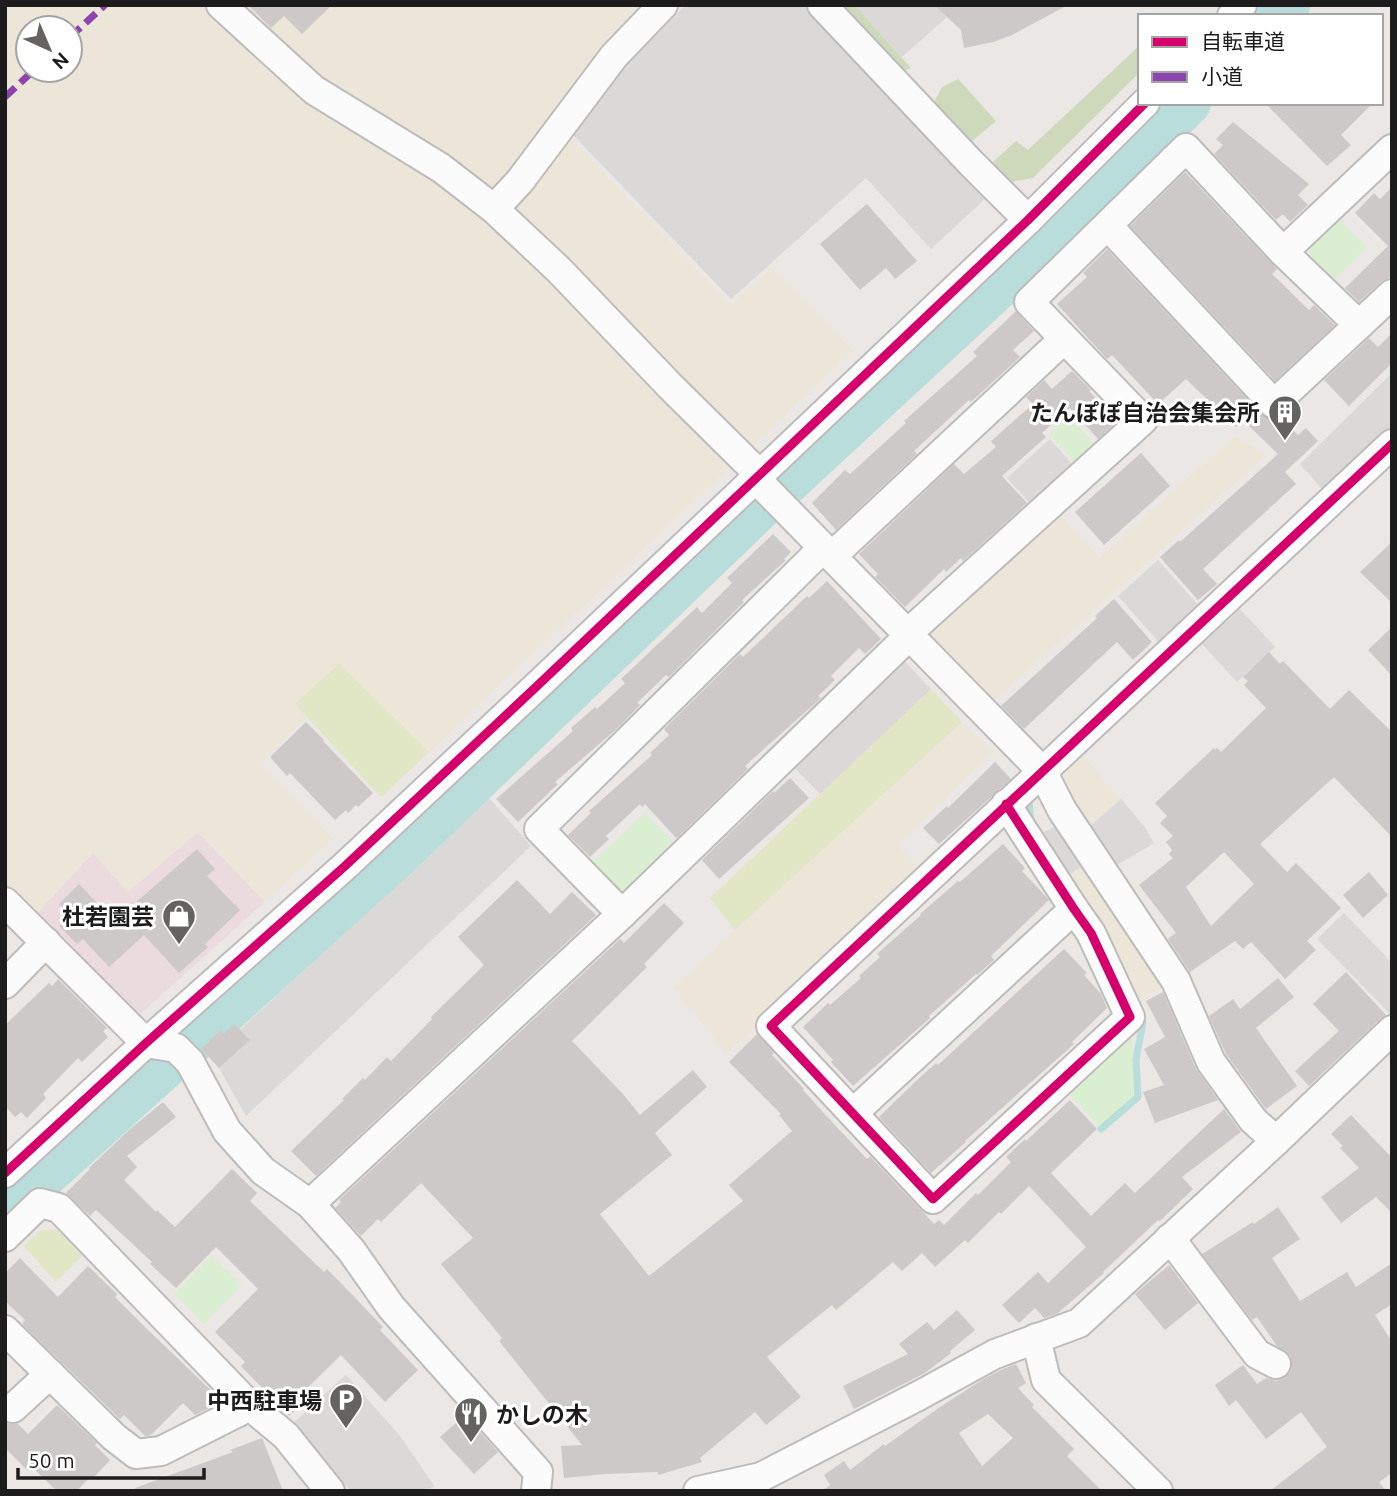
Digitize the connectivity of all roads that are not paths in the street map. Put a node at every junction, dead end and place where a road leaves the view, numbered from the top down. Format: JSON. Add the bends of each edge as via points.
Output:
{"nodes":[{"id":1,"x":220,"y":5,"type":"edge"},
{"id":2,"x":663,"y":5,"type":"edge"},
{"id":3,"x":822,"y":5,"type":"edge"},
{"id":4,"x":1143,"y":105,"type":"edge"},
{"id":5,"x":1392,"y":149,"type":"edge"},
{"id":6,"x":494,"y":209,"type":"junction"},
{"id":7,"x":1028,"y":220,"type":"junction"},
{"id":8,"x":1108,"y":226,"type":"junction"},
{"id":9,"x":1283,"y":252,"type":"junction"},
{"id":10,"x":1392,"y":295,"type":"edge"},
{"id":11,"x":1359,"y":325,"type":"junction"},
{"id":12,"x":1064,"y":339,"type":"junction"},
{"id":13,"x":1392,"y":444,"type":"edge"},
{"id":14,"x":760,"y":480,"type":"junction"},
{"id":15,"x":827,"y":552,"type":"junction"},
{"id":16,"x":908,"y":635,"type":"junction"},
{"id":17,"x":1042,"y":771,"type":"junction"},
{"id":18,"x":1006,"y":804,"type":"junction"},
{"id":19,"x":5,"y":902,"type":"edge"},
{"id":20,"x":1074,"y":909,"type":"junction"},
{"id":21,"x":622,"y":914,"type":"junction"},
{"id":22,"x":46,"y":942,"type":"junction"},
{"id":23,"x":5,"y":984,"type":"edge"},
{"id":24,"x":1392,"y":1030,"type":"edge"},
{"id":25,"x":146,"y":1043,"type":"junction"},
{"id":26,"x":853,"y":1113,"type":"junction"},
{"id":27,"x":1276,"y":1140,"type":"junction"},
{"id":28,"x":5,"y":1174,"type":"edge"},
{"id":29,"x":310,"y":1204,"type":"junction"},
{"id":30,"x":5,"y":1237,"type":"edge"},
{"id":31,"x":1170,"y":1238,"type":"junction"},
{"id":32,"x":5,"y":1330,"type":"edge"},
{"id":33,"x":1036,"y":1338,"type":"junction"},
{"id":34,"x":1276,"y":1364,"type":"dead end"},
{"id":35,"x":50,"y":1374,"type":"junction"},
{"id":36,"x":250,"y":1406,"type":"junction"},
{"id":37,"x":13,"y":1408,"type":"dead end"},
{"id":38,"x":330,"y":1491,"type":"edge"},
{"id":39,"x":536,"y":1491,"type":"edge"},
{"id":40,"x":698,"y":1491,"type":"edge"},
{"id":41,"x":1158,"y":1491,"type":"edge"}],
"edges":[{"from":1,"to":6,"type":"street","via":[[314,90],[440,168]]},
{"from":2,"to":6,"type":"street","via":[[614,57]]},
{"from":3,"to":7,"type":"street"},
{"from":4,"to":7,"type":"street"},
{"from":5,"to":9,"type":"street"},
{"from":6,"to":14,"type":"street","via":[[559,270]]},
{"from":7,"to":14,"type":"street"},
{"from":8,"to":9,"type":"street","via":[[1186,148]]},
{"from":8,"to":11,"type":"street","via":[[1274,404]]},
{"from":8,"to":12,"type":"street","via":[[1029,302]]},
{"from":9,"to":11,"type":"street"},
{"from":10,"to":11,"type":"street"},
{"from":12,"to":15,"type":"street"},
{"from":12,"to":16,"type":"street","via":[[1143,420]]},
{"from":13,"to":17,"type":"street"},
{"from":14,"to":15,"type":"street"},
{"from":14,"to":25,"type":"street","via":[[345,866]]},
{"from":15,"to":16,"type":"street"},
{"from":15,"to":21,"type":"street","via":[[539,829]]},
{"from":16,"to":17,"type":"street"},
{"from":16,"to":21,"type":"street"},
{"from":17,"to":18,"type":"street"},
{"from":17,"to":27,"type":"street","via":[[1062,810],[1176,981],[1212,1062],[1254,1120]]},
{"from":18,"to":20,"type":"street"},
{"from":18,"to":26,"type":"street","via":[[771,1026]]},
{"from":19,"to":22,"type":"street"},
{"from":20,"to":26,"type":"street"},
{"from":20,"to":26,"type":"street","via":[[1091,933],[1130,1017],[933,1199]]},
{"from":21,"to":29,"type":"street"},
{"from":22,"to":23,"type":"street"},
{"from":22,"to":25,"type":"street"},
{"from":24,"to":27,"type":"street"},
{"from":25,"to":28,"type":"street"},
{"from":25,"to":29,"type":"street","via":[[183,1055],[227,1131],[263,1171]]},
{"from":27,"to":31,"type":"street"},
{"from":29,"to":39,"type":"street","via":[[351,1250],[391,1307],[538,1472]]},
{"from":30,"to":36,"type":"street","via":[[40,1203],[59,1208]]},
{"from":31,"to":33,"type":"street","via":[[1079,1323]]},
{"from":31,"to":34,"type":"street","via":[[1257,1354]]},
{"from":32,"to":35,"type":"street"},
{"from":33,"to":40,"type":"street","via":[[995,1354],[761,1477]]},
{"from":33,"to":41,"type":"street","via":[[1046,1380]]},
{"from":35,"to":36,"type":"street","via":[[136,1454],[160,1451]]},
{"from":35,"to":37,"type":"street"},
{"from":36,"to":38,"type":"street","via":[[286,1436]]}]}
